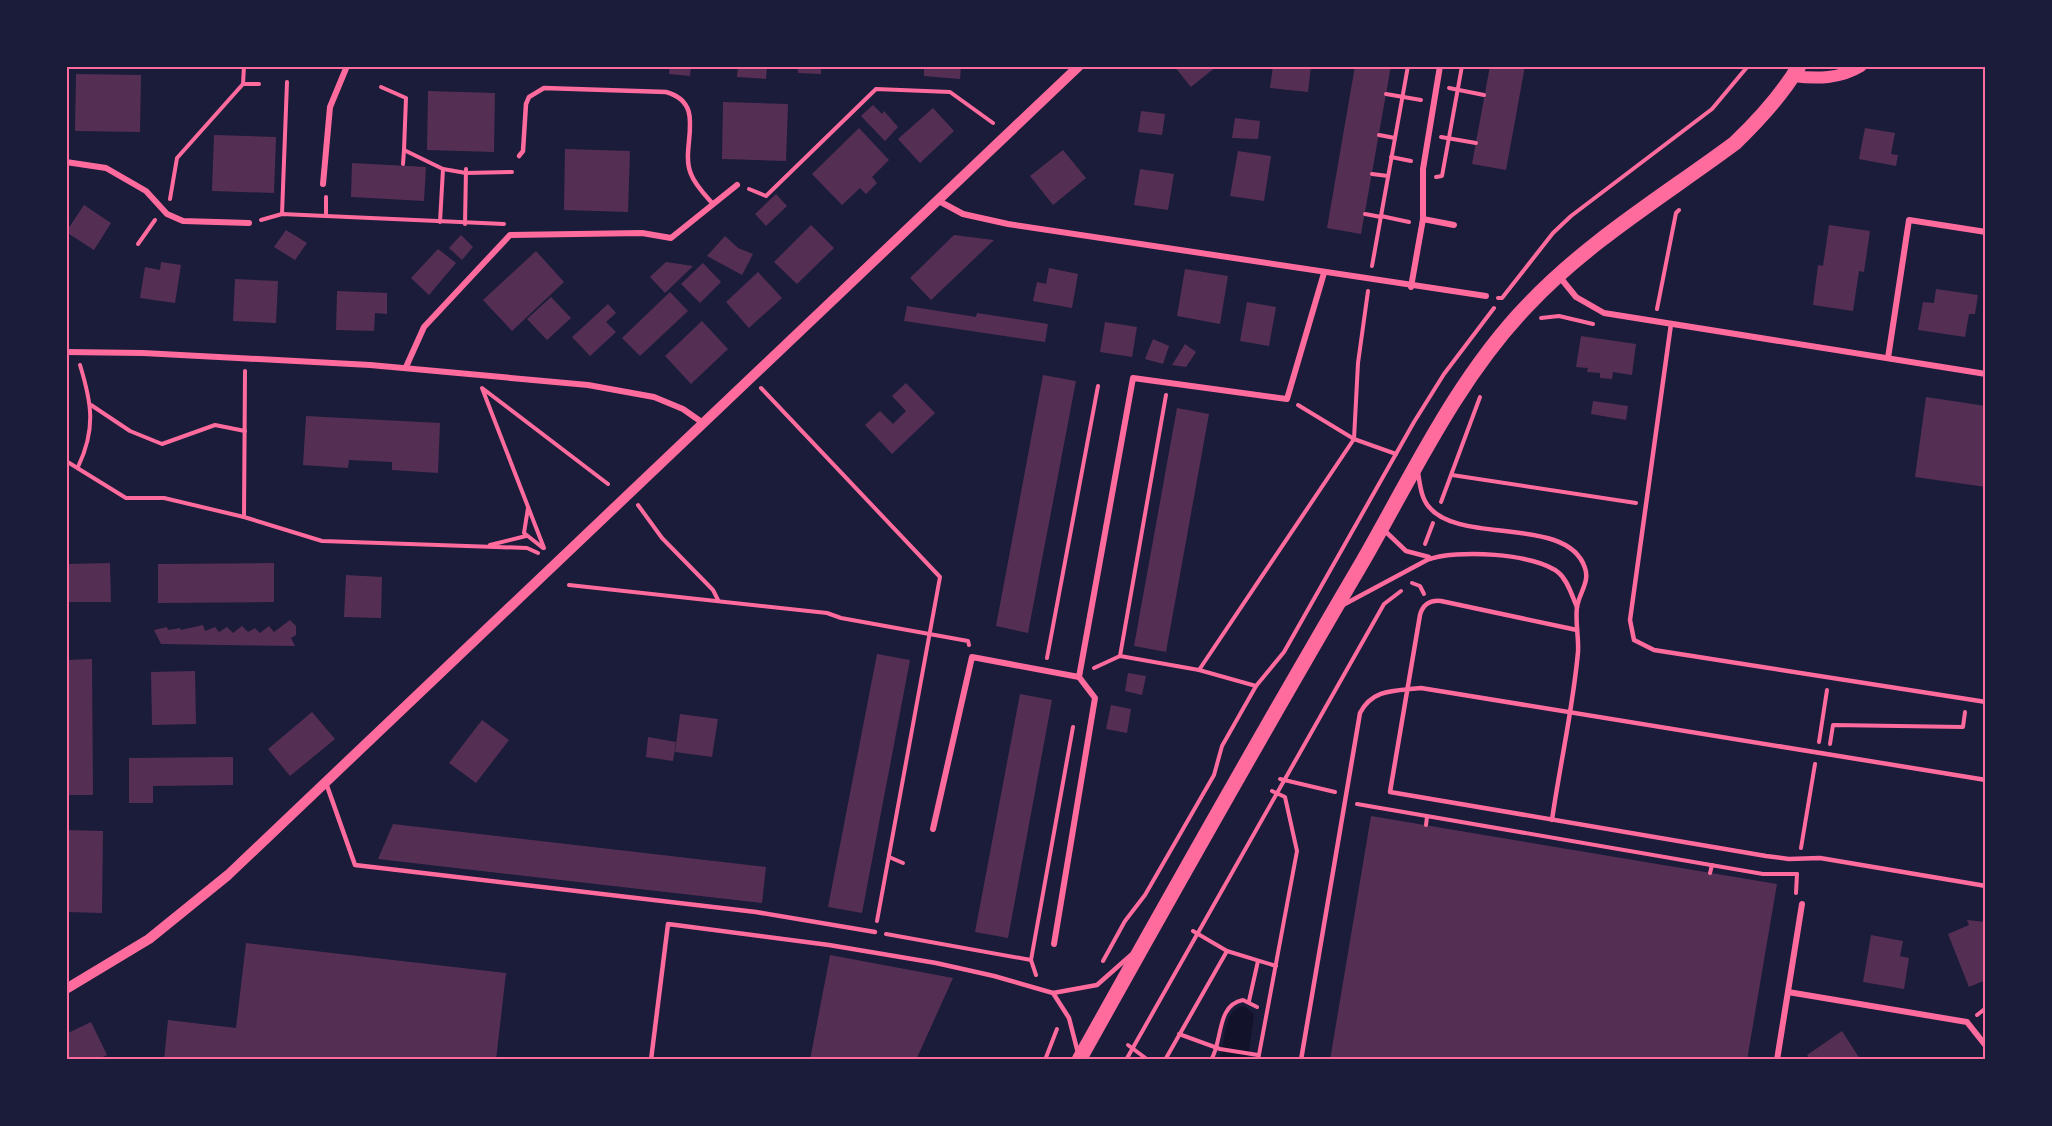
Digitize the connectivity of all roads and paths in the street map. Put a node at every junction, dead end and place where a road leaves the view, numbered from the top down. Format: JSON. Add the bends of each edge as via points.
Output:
{"nodes":[{"id":1,"x":244,"y":66,"type":"edge"},
{"id":2,"x":347,"y":66,"type":"edge"},
{"id":3,"x":1079,"y":66,"type":"edge"},
{"id":4,"x":1408,"y":66,"type":"edge"},
{"id":5,"x":1440,"y":66,"type":"edge"},
{"id":6,"x":1462,"y":66,"type":"edge"},
{"id":7,"x":1748,"y":66,"type":"edge"},
{"id":8,"x":1861,"y":66,"type":"edge"},
{"id":9,"x":1796,"y":71,"type":"edge"},
{"id":10,"x":287,"y":82,"type":"dead end"},
{"id":11,"x":243,"y":84,"type":"junction"},
{"id":12,"x":259,"y":84,"type":"dead end"},
{"id":13,"x":1437,"y":86,"type":"junction"},
{"id":14,"x":381,"y":87,"type":"dead end"},
{"id":15,"x":1458,"y":90,"type":"junction"},
{"id":16,"x":1386,"y":94,"type":"dead end"},
{"id":17,"x":1484,"y":95,"type":"dead end"},
{"id":18,"x":1402,"y":97,"type":"junction"},
{"id":19,"x":1434,"y":102,"type":"junction"},
{"id":20,"x":993,"y":123,"type":"dead end"},
{"id":21,"x":1379,"y":135,"type":"dead end"},
{"id":22,"x":1428,"y":135,"type":"junction"},
{"id":23,"x":1395,"y":138,"type":"junction"},
{"id":24,"x":1449,"y":138,"type":"junction"},
{"id":25,"x":1476,"y":143,"type":"dead end"},
{"id":26,"x":404,"y":150,"type":"junction"},
{"id":27,"x":519,"y":156,"type":"dead end"},
{"id":28,"x":1391,"y":157,"type":"junction"},
{"id":29,"x":66,"y":162,"type":"edge"},
{"id":30,"x":1424,"y":163,"type":"junction"},
{"id":31,"x":403,"y":164,"type":"dead end"},
{"id":32,"x":443,"y":167,"type":"junction"},
{"id":33,"x":466,"y":171,"type":"junction"},
{"id":34,"x":512,"y":172,"type":"dead end"},
{"id":35,"x":1372,"y":174,"type":"dead end"},
{"id":36,"x":1388,"y":176,"type":"junction"},
{"id":37,"x":1442,"y":176,"type":"dead end"},
{"id":38,"x":323,"y":184,"type":"joint"},
{"id":39,"x":736,"y":184,"type":"joint"},
{"id":40,"x":937,"y":200,"type":"junction"},
{"id":41,"x":713,"y":204,"type":"junction"},
{"id":42,"x":1679,"y":210,"type":"dead end"},
{"id":43,"x":167,"y":214,"type":"junction"},
{"id":44,"x":282,"y":214,"type":"junction"},
{"id":45,"x":1365,"y":214,"type":"dead end"},
{"id":46,"x":326,"y":216,"type":"junction"},
{"id":47,"x":1381,"y":217,"type":"junction"},
{"id":48,"x":440,"y":222,"type":"junction"},
{"id":49,"x":1422,"y":222,"type":"junction"},
{"id":50,"x":249,"y":224,"type":"joint"},
{"id":51,"x":465,"y":224,"type":"junction"},
{"id":52,"x":510,"y":224,"type":"dead end"},
{"id":53,"x":1454,"y":225,"type":"dead end"},
{"id":54,"x":1986,"y":232,"type":"edge"},
{"id":55,"x":138,"y":244,"type":"dead end"},
{"id":56,"x":1324,"y":273,"type":"junction"},
{"id":57,"x":1559,"y":276,"type":"junction"},
{"id":58,"x":1369,"y":280,"type":"junction"},
{"id":59,"x":1411,"y":287,"type":"junction"},
{"id":60,"x":1486,"y":296,"type":"joint"},
{"id":61,"x":1502,"y":298,"type":"junction"},
{"id":62,"x":1657,"y":309,"type":"dead end"},
{"id":63,"x":1537,"y":321,"type":"dead end"},
{"id":64,"x":1671,"y":324,"type":"junction"},
{"id":65,"x":1597,"y":325,"type":"dead end"},
{"id":66,"x":66,"y":352,"type":"edge"},
{"id":67,"x":1888,"y":358,"type":"junction"},
{"id":68,"x":80,"y":364,"type":"dead end"},
{"id":69,"x":406,"y":367,"type":"junction"},
{"id":70,"x":245,"y":370,"type":"dead end"},
{"id":71,"x":1986,"y":374,"type":"edge"},
{"id":72,"x":1098,"y":386,"type":"dead end"},
{"id":73,"x":764,"y":392,"type":"dead end"},
{"id":74,"x":1481,"y":394,"type":"dead end"},
{"id":75,"x":1166,"y":397,"type":"dead end"},
{"id":76,"x":1287,"y":399,"type":"junction"},
{"id":77,"x":92,"y":405,"type":"junction"},
{"id":78,"x":703,"y":423,"type":"junction"},
{"id":79,"x":245,"y":431,"type":"junction"},
{"id":80,"x":1354,"y":439,"type":"junction"},
{"id":81,"x":1396,"y":454,"type":"junction"},
{"id":82,"x":66,"y":461,"type":"edge"},
{"id":83,"x":78,"y":468,"type":"junction"},
{"id":84,"x":1417,"y":468,"type":"junction"},
{"id":85,"x":1452,"y":475,"type":"junction"},
{"id":86,"x":608,"y":484,"type":"dead end"},
{"id":87,"x":628,"y":493,"type":"junction"},
{"id":88,"x":1646,"y":504,"type":"junction"},
{"id":89,"x":528,"y":506,"type":"junction"},
{"id":90,"x":1437,"y":514,"type":"junction"},
{"id":91,"x":244,"y":517,"type":"junction"},
{"id":92,"x":1382,"y":528,"type":"junction"},
{"id":93,"x":527,"y":536,"type":"junction"},
{"id":94,"x":484,"y":547,"type":"junction"},
{"id":95,"x":538,"y":553,"type":"dead end"},
{"id":96,"x":1420,"y":556,"type":"junction"},
{"id":97,"x":1434,"y":557,"type":"junction"},
{"id":98,"x":1416,"y":565,"type":"junction"},
{"id":99,"x":569,"y":585,"type":"dead end"},
{"id":100,"x":718,"y":600,"type":"junction"},
{"id":101,"x":1577,"y":607,"type":"junction"},
{"id":102,"x":1335,"y":609,"type":"junction"},
{"id":103,"x":1577,"y":630,"type":"junction"},
{"id":104,"x":931,"y":634,"type":"junction"},
{"id":105,"x":1120,"y":656,"type":"junction"},
{"id":106,"x":972,"y":657,"type":"junction"},
{"id":107,"x":1100,"y":664,"type":"dead end"},
{"id":108,"x":1045,"y":670,"type":"junction"},
{"id":109,"x":1199,"y":670,"type":"junction"},
{"id":110,"x":1079,"y":677,"type":"junction"},
{"id":111,"x":1256,"y":686,"type":"junction"},
{"id":112,"x":1408,"y":689,"type":"junction"},
{"id":113,"x":1826,"y":695,"type":"dead end"},
{"id":114,"x":1967,"y":698,"type":"junction"},
{"id":115,"x":1986,"y":702,"type":"edge"},
{"id":116,"x":1569,"y":713,"type":"junction"},
{"id":117,"x":1074,"y":727,"type":"dead end"},
{"id":118,"x":1832,"y":729,"type":"dead end"},
{"id":119,"x":1817,"y":752,"type":"junction"},
{"id":120,"x":1283,"y":780,"type":"junction"},
{"id":121,"x":1986,"y":780,"type":"edge"},
{"id":122,"x":326,"y":781,"type":"junction"},
{"id":123,"x":1272,"y":791,"type":"dead end"},
{"id":124,"x":1277,"y":793,"type":"junction"},
{"id":125,"x":1345,"y":797,"type":"junction"},
{"id":126,"x":1427,"y":817,"type":"junction"},
{"id":127,"x":1552,"y":820,"type":"junction"},
{"id":128,"x":1426,"y":825,"type":"dead end"},
{"id":129,"x":933,"y":829,"type":"dead end"},
{"id":130,"x":889,"y":857,"type":"junction"},
{"id":131,"x":1799,"y":859,"type":"junction"},
{"id":132,"x":903,"y":863,"type":"dead end"},
{"id":133,"x":1712,"y":865,"type":"junction"},
{"id":134,"x":1710,"y":873,"type":"dead end"},
{"id":135,"x":1797,"y":874,"type":"junction"},
{"id":136,"x":1986,"y":886,"type":"edge"},
{"id":137,"x":1802,"y":904,"type":"joint"},
{"id":138,"x":1193,"y":931,"type":"dead end"},
{"id":139,"x":875,"y":932,"type":"junction"},
{"id":140,"x":1198,"y":934,"type":"junction"},
{"id":141,"x":1146,"y":942,"type":"junction"},
{"id":142,"x":1054,"y":944,"type":"dead end"},
{"id":143,"x":1227,"y":951,"type":"junction"},
{"id":144,"x":1031,"y":960,"type":"junction"},
{"id":145,"x":1258,"y":960,"type":"junction"},
{"id":146,"x":1276,"y":966,"type":"junction"},
{"id":147,"x":1099,"y":967,"type":"dead end"},
{"id":148,"x":1043,"y":976,"type":"dead end"},
{"id":149,"x":66,"y":989,"type":"edge"},
{"id":150,"x":1788,"y":992,"type":"junction"},
{"id":151,"x":1053,"y":993,"type":"junction"},
{"id":152,"x":1249,"y":1001,"type":"junction"},
{"id":153,"x":1059,"y":1002,"type":"junction"},
{"id":154,"x":1257,"y":1007,"type":"dead end"},
{"id":155,"x":1179,"y":1034,"type":"junction"},
{"id":156,"x":1128,"y":1045,"type":"dead end"},
{"id":157,"x":1986,"y":1046,"type":"edge"},
{"id":158,"x":1133,"y":1049,"type":"junction"},
{"id":159,"x":1218,"y":1049,"type":"junction"},
{"id":160,"x":1256,"y":1057,"type":"edge"},
{"id":161,"x":651,"y":1060,"type":"edge"},
{"id":162,"x":1045,"y":1060,"type":"edge"},
{"id":163,"x":1079,"y":1060,"type":"edge"},
{"id":164,"x":1126,"y":1060,"type":"edge"},
{"id":165,"x":1148,"y":1060,"type":"edge"},
{"id":166,"x":1164,"y":1060,"type":"edge"},
{"id":167,"x":1211,"y":1060,"type":"edge"},
{"id":168,"x":1301,"y":1060,"type":"edge"},
{"id":169,"x":1777,"y":1060,"type":"edge"}],
"edges":[{"from":1,"to":11,"type":"path"},
{"from":2,"to":38,"type":"street","via":[[330,107]]},
{"from":3,"to":40,"type":"street"},
{"from":4,"to":18,"type":"path"},
{"from":5,"to":13,"type":"street"},
{"from":6,"to":15,"type":"path"},
{"from":7,"to":61,"type":"path","via":[[1712,109],[1571,216]]},
{"from":8,"to":9,"type":"main road","via":[[1837,76],[1815,79]]},
{"from":9,"to":57,"type":"main road","via":[[1763,115],[1735,143],[1619,226]]},
{"from":10,"to":44,"type":"path"},
{"from":11,"to":12,"type":"path"},
{"from":11,"to":43,"type":"path","via":[[177,158]]},
{"from":13,"to":15,"type":"path"},
{"from":13,"to":19,"type":"street"},
{"from":14,"to":26,"type":"path","via":[[406,98]]},
{"from":15,"to":17,"type":"path"},
{"from":15,"to":24,"type":"path"},
{"from":16,"to":18,"type":"path"},
{"from":18,"to":19,"type":"path"},
{"from":18,"to":23,"type":"path"},
{"from":19,"to":22,"type":"street"},
{"from":20,"to":39,"type":"path","via":[[950,92],[876,89],[766,196]]},
{"from":21,"to":23,"type":"path"},
{"from":22,"to":24,"type":"path"},
{"from":22,"to":30,"type":"street"},
{"from":23,"to":28,"type":"path"},
{"from":24,"to":25,"type":"path"},
{"from":24,"to":37,"type":"path"},
{"from":26,"to":31,"type":"path"},
{"from":26,"to":32,"type":"path"},
{"from":27,"to":41,"type":"lane","via":[[523,151],[526,104],[529,97],[544,88],[666,92],[680,99],[689,111],[690,172]]},
{"from":28,"to":30,"type":"path"},
{"from":28,"to":36,"type":"path"},
{"from":29,"to":43,"type":"street","via":[[106,168],[146,191]]},
{"from":30,"to":49,"type":"street"},
{"from":32,"to":33,"type":"path"},
{"from":32,"to":48,"type":"path"},
{"from":33,"to":34,"type":"path"},
{"from":33,"to":51,"type":"path"},
{"from":35,"to":36,"type":"path"},
{"from":36,"to":47,"type":"path"},
{"from":38,"to":46,"type":"path"},
{"from":39,"to":41,"type":"street"},
{"from":40,"to":56,"type":"street","via":[[963,214],[1008,224]]},
{"from":40,"to":78,"type":"street"},
{"from":41,"to":69,"type":"street","via":[[671,238],[642,233],[510,235],[424,327]]},
{"from":42,"to":62,"type":"path"},
{"from":43,"to":50,"type":"street","via":[[183,221]]},
{"from":43,"to":55,"type":"path","via":[[154,221]]},
{"from":44,"to":46,"type":"path"},
{"from":44,"to":50,"type":"path"},
{"from":45,"to":47,"type":"path"},
{"from":46,"to":48,"type":"path"},
{"from":47,"to":49,"type":"path"},
{"from":47,"to":58,"type":"path"},
{"from":48,"to":51,"type":"path"},
{"from":49,"to":53,"type":"street"},
{"from":49,"to":59,"type":"street"},
{"from":51,"to":52,"type":"path"},
{"from":54,"to":67,"type":"street","via":[[1909,220]]},
{"from":56,"to":58,"type":"street"},
{"from":56,"to":76,"type":"street"},
{"from":57,"to":64,"type":"street","via":[[1576,297],[1597,311]]},
{"from":57,"to":84,"type":"main road","via":[[1527,306],[1475,369]]},
{"from":58,"to":59,"type":"street"},
{"from":58,"to":80,"type":"path","via":[[1358,363]]},
{"from":59,"to":60,"type":"street"},
{"from":60,"to":61,"type":"path"},
{"from":61,"to":81,"type":"path","via":[[1444,374]]},
{"from":63,"to":65,"type":"path","via":[[1551,316]]},
{"from":64,"to":67,"type":"street"},
{"from":64,"to":88,"type":"lane"},
{"from":66,"to":69,"type":"street"},
{"from":67,"to":71,"type":"street"},
{"from":68,"to":77,"type":"path"},
{"from":69,"to":78,"type":"street","via":[[639,393],[672,404]]},
{"from":70,"to":79,"type":"path"},
{"from":72,"to":108,"type":"path"},
{"from":73,"to":104,"type":"path","via":[[940,577]]},
{"from":74,"to":85,"type":"path"},
{"from":75,"to":105,"type":"path"},
{"from":76,"to":80,"type":"path"},
{"from":76,"to":110,"type":"street","via":[[1133,378]]},
{"from":77,"to":79,"type":"path","via":[[130,431],[162,444],[214,425]]},
{"from":77,"to":83,"type":"path","via":[[89,437]]},
{"from":78,"to":87,"type":"street"},
{"from":79,"to":91,"type":"path"},
{"from":80,"to":81,"type":"path"},
{"from":80,"to":109,"type":"path"},
{"from":81,"to":111,"type":"path","via":[[1284,652]]},
{"from":82,"to":83,"type":"path"},
{"from":83,"to":91,"type":"path","via":[[126,498],[164,498]]},
{"from":84,"to":90,"type":"lane","via":[[1425,501]]},
{"from":84,"to":92,"type":"main road"},
{"from":85,"to":88,"type":"path"},
{"from":85,"to":90,"type":"path"},
{"from":86,"to":89,"type":"path","via":[[482,388]]},
{"from":87,"to":100,"type":"path"},
{"from":87,"to":122,"type":"street"},
{"from":88,"to":114,"type":"lane","via":[[1630,620],[1631,635],[1639,645]]},
{"from":89,"to":93,"type":"path","via":[[524,533]]},
{"from":89,"to":93,"type":"path","via":[[544,548]]},
{"from":90,"to":96,"type":"path"},
{"from":90,"to":101,"type":"lane","via":[[1461,523],[1546,538],[1570,549],[1581,559],[1587,577]]},
{"from":91,"to":94,"type":"path","via":[[322,541]]},
{"from":92,"to":96,"type":"lane","via":[[1403,550]]},
{"from":92,"to":102,"type":"main road"},
{"from":93,"to":94,"type":"path"},
{"from":94,"to":95,"type":"path","via":[[527,548]]},
{"from":96,"to":97,"type":"lane"},
{"from":97,"to":98,"type":"lane"},
{"from":97,"to":101,"type":"lane","via":[[1480,553],[1545,564],[1563,576]]},
{"from":98,"to":102,"type":"lane"},
{"from":98,"to":120,"type":"path","via":[[1409,582],[1384,604]]},
{"from":99,"to":100,"type":"path"},
{"from":100,"to":104,"type":"path","via":[[827,613]]},
{"from":101,"to":103,"type":"lane"},
{"from":102,"to":141,"type":"main road"},
{"from":103,"to":112,"type":"lane","via":[[1432,601],[1421,612]]},
{"from":103,"to":116,"type":"lane","via":[[1578,651]]},
{"from":104,"to":106,"type":"path","via":[[968,641]]},
{"from":104,"to":130,"type":"path"},
{"from":105,"to":107,"type":"path"},
{"from":105,"to":109,"type":"path"},
{"from":106,"to":108,"type":"street"},
{"from":106,"to":129,"type":"street"},
{"from":108,"to":110,"type":"street"},
{"from":109,"to":111,"type":"path"},
{"from":110,"to":142,"type":"street","via":[[1095,698]]},
{"from":111,"to":147,"type":"path","via":[[1222,746],[1214,776]]},
{"from":112,"to":116,"type":"lane"},
{"from":112,"to":125,"type":"lane","via":[[1377,694],[1363,706]]},
{"from":112,"to":127,"type":"lane","via":[[1390,792]]},
{"from":113,"to":119,"type":"path"},
{"from":114,"to":115,"type":"lane"},
{"from":114,"to":118,"type":"path","via":[[1963,727],[1833,725]]},
{"from":116,"to":119,"type":"lane"},
{"from":116,"to":127,"type":"lane"},
{"from":117,"to":144,"type":"path"},
{"from":119,"to":121,"type":"lane"},
{"from":119,"to":131,"type":"path"},
{"from":120,"to":124,"type":"path"},
{"from":120,"to":125,"type":"path"},
{"from":122,"to":139,"type":"lane","via":[[355,865],[756,912]]},
{"from":122,"to":149,"type":"street","via":[[184,912],[134,949]]},
{"from":123,"to":124,"type":"path"},
{"from":124,"to":140,"type":"path"},
{"from":124,"to":146,"type":"path","via":[[1285,797],[1296,851]]},
{"from":125,"to":126,"type":"path","via":[[1360,806]]},
{"from":125,"to":168,"type":"lane"},
{"from":126,"to":128,"type":"path"},
{"from":126,"to":133,"type":"path"},
{"from":127,"to":131,"type":"lane"},
{"from":130,"to":132,"type":"path"},
{"from":130,"to":139,"type":"path"},
{"from":131,"to":135,"type":"path"},
{"from":131,"to":136,"type":"lane","via":[[1820,858]]},
{"from":133,"to":134,"type":"path"},
{"from":133,"to":135,"type":"path","via":[[1777,876]]},
{"from":135,"to":137,"type":"path","via":[[1796,895]]},
{"from":137,"to":150,"type":"street"},
{"from":138,"to":140,"type":"path"},
{"from":139,"to":144,"type":"path"},
{"from":140,"to":143,"type":"path"},
{"from":140,"to":158,"type":"path"},
{"from":141,"to":151,"type":"lane","via":[[1097,985]]},
{"from":141,"to":163,"type":"main road"},
{"from":143,"to":145,"type":"path"},
{"from":143,"to":155,"type":"path"},
{"from":144,"to":148,"type":"path","via":[[1035,975]]},
{"from":145,"to":146,"type":"path"},
{"from":145,"to":152,"type":"path"},
{"from":146,"to":160,"type":"path"},
{"from":150,"to":157,"type":"street","via":[[1966,1022]]},
{"from":150,"to":169,"type":"street"},
{"from":151,"to":153,"type":"lane"},
{"from":151,"to":161,"type":"lane","via":[[936,963],[668,924]]},
{"from":152,"to":154,"type":"path"},
{"from":152,"to":159,"type":"path","via":[[1236,1001],[1226,1011]]},
{"from":153,"to":162,"type":"path","via":[[1054,1013],[1056,1037]]},
{"from":153,"to":163,"type":"lane","via":[[1074,1030]]},
{"from":155,"to":159,"type":"path"},
{"from":155,"to":166,"type":"path"},
{"from":156,"to":158,"type":"path"},
{"from":158,"to":164,"type":"path"},
{"from":158,"to":165,"type":"path"},
{"from":159,"to":160,"type":"path"},
{"from":159,"to":167,"type":"path"}]}
